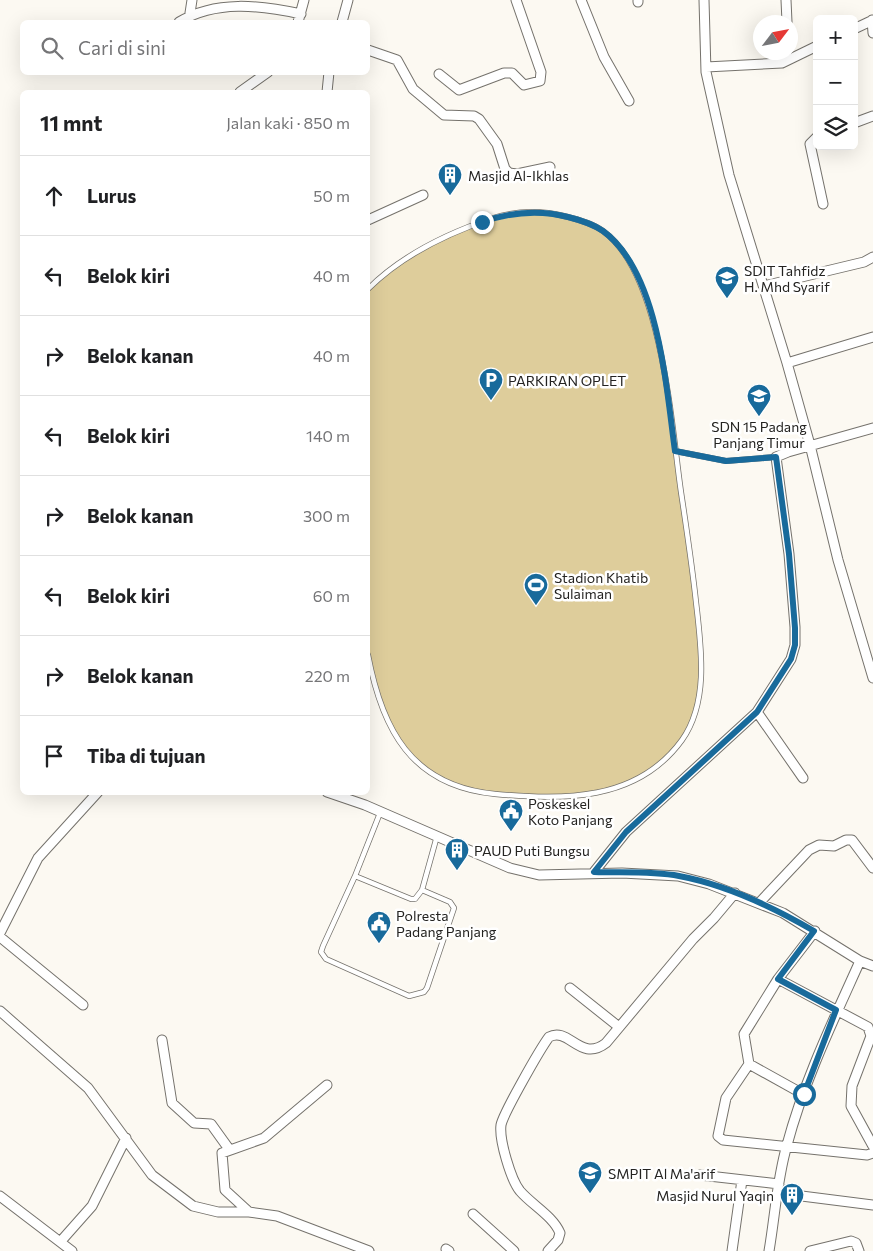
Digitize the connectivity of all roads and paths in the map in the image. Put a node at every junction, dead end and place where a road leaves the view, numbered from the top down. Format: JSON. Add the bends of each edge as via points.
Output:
{"nodes":[{"id":1,"x":192,"y":0,"type":"edge"},
{"id":2,"x":304,"y":0,"type":"edge"},
{"id":3,"x":348,"y":0,"type":"edge"},
{"id":4,"x":516,"y":0,"type":"edge"},
{"id":5,"x":581,"y":0,"type":"edge"},
{"id":6,"x":704,"y":0,"type":"edge"},
{"id":7,"x":786,"y":0,"type":"edge"},
{"id":8,"x":190,"y":13,"type":"junction"},
{"id":9,"x":787,"y":15,"type":"edge"},
{"id":10,"x":300,"y":18,"type":"edge"},
{"id":11,"x":181,"y":20,"type":"edge"},
{"id":12,"x":343,"y":20,"type":"edge"},
{"id":13,"x":873,"y":20,"type":"edge"},
{"id":14,"x":858,"y":27,"type":"edge"},
{"id":15,"x":873,"y":33,"type":"edge"},
{"id":16,"x":813,"y":47,"type":"edge"},
{"id":17,"x":370,"y":51,"type":"edge"},
{"id":18,"x":798,"y":53,"type":"edge"},
{"id":19,"x":784,"y":60,"type":"edge"},
{"id":20,"x":706,"y":67,"type":"junction"},
{"id":21,"x":439,"y":74,"type":"dead end"},
{"id":22,"x":264,"y":75,"type":"edge"},
{"id":23,"x":329,"y":75,"type":"edge"},
{"id":24,"x":243,"y":90,"type":"edge"},
{"id":25,"x":327,"y":90,"type":"edge"},
{"id":26,"x":629,"y":101,"type":"dead end"},
{"id":27,"x":873,"y":116,"type":"edge"},
{"id":28,"x":858,"y":122,"type":"edge"},
{"id":29,"x":813,"y":141,"type":"edge"},
{"id":30,"x":550,"y":166,"type":"dead end"},
{"id":31,"x":423,"y":195,"type":"dead end"},
{"id":32,"x":823,"y":204,"type":"dead end"},
{"id":33,"x":370,"y":219,"type":"edge"},
{"id":34,"x":873,"y":257,"type":"edge"},
{"id":35,"x":764,"y":286,"type":"junction"},
{"id":36,"x":370,"y":287,"type":"edge"},
{"id":37,"x":873,"y":337,"type":"edge"},
{"id":38,"x":787,"y":363,"type":"junction"},
{"id":39,"x":873,"y":428,"type":"edge"},
{"id":40,"x":810,"y":445,"type":"junction"},
{"id":41,"x":675,"y":451,"type":"junction"},
{"id":42,"x":776,"y":457,"type":"junction"},
{"id":43,"x":370,"y":664,"type":"edge"},
{"id":44,"x":871,"y":664,"type":"edge"},
{"id":45,"x":873,"y":678,"type":"edge"},
{"id":46,"x":757,"y":712,"type":"junction"},
{"id":47,"x":803,"y":778,"type":"dead end"},
{"id":48,"x":95,"y":795,"type":"edge"},
{"id":49,"x":335,"y":795,"type":"edge"},
{"id":50,"x":380,"y":813,"type":"junction"},
{"id":51,"x":437,"y":836,"type":"junction"},
{"id":52,"x":873,"y":868,"type":"edge"},
{"id":53,"x":594,"y":872,"type":"junction"},
{"id":54,"x":355,"y":876,"type":"junction"},
{"id":55,"x":422,"y":890,"type":"junction"},
{"id":56,"x":734,"y":893,"type":"junction"},
{"id":57,"x":760,"y":902,"type":"junction"},
{"id":58,"x":814,"y":931,"type":"junction"},
{"id":59,"x":0,"y":933,"type":"edge"},
{"id":60,"x":0,"y":937,"type":"edge"},
{"id":61,"x":860,"y":961,"type":"junction"},
{"id":62,"x":873,"y":966,"type":"edge"},
{"id":63,"x":778,"y":979,"type":"junction"},
{"id":64,"x":570,"y":988,"type":"dead end"},
{"id":65,"x":84,"y":1005,"type":"dead end"},
{"id":66,"x":836,"y":1010,"type":"junction"},
{"id":67,"x":0,"y":1011,"type":"edge"},
{"id":68,"x":619,"y":1027,"type":"junction"},
{"id":69,"x":162,"y":1040,"type":"dead end"},
{"id":70,"x":749,"y":1064,"type":"junction"},
{"id":71,"x":328,"y":1085,"type":"dead end"},
{"id":72,"x":804,"y":1094,"type":"junction"},
{"id":73,"x":126,"y":1138,"type":"junction"},
{"id":74,"x":873,"y":1146,"type":"edge"},
{"id":75,"x":786,"y":1147,"type":"junction"},
{"id":76,"x":229,"y":1149,"type":"junction"},
{"id":77,"x":873,"y":1153,"type":"edge"},
{"id":78,"x":700,"y":1175,"type":"dead end"},
{"id":79,"x":742,"y":1180,"type":"junction"},
{"id":80,"x":779,"y":1189,"type":"junction"},
{"id":81,"x":0,"y":1196,"type":"edge"},
{"id":82,"x":873,"y":1205,"type":"edge"},
{"id":83,"x":249,"y":1212,"type":"junction"},
{"id":84,"x":473,"y":1214,"type":"dead end"},
{"id":85,"x":61,"y":1241,"type":"junction"},
{"id":86,"x":367,"y":1250,"type":"edge"},
{"id":87,"x":72,"y":1251,"type":"edge"},
{"id":88,"x":514,"y":1251,"type":"edge"},
{"id":89,"x":548,"y":1251,"type":"edge"},
{"id":90,"x":732,"y":1251,"type":"edge"},
{"id":91,"x":769,"y":1251,"type":"edge"},
{"id":92,"x":810,"y":1251,"type":"edge"},
{"id":93,"x":859,"y":1251,"type":"edge"}],
"edges":[{"from":1,"to":8,"type":"street"},
{"from":2,"to":10,"type":"street"},
{"from":3,"to":12,"type":"street"},
{"from":4,"to":21,"type":"street","via":[[541,72],[540,81],[524,85],[512,73],[504,73],[459,90]]},
{"from":5,"to":26,"type":"street","via":[[604,57]]},
{"from":6,"to":20,"type":"street"},
{"from":7,"to":9,"type":"street"},
{"from":8,"to":10,"type":"street","via":[[215,3],[243,2]]},
{"from":8,"to":11,"type":"street"},
{"from":13,"to":14,"type":"street"},
{"from":13,"to":15,"type":"street"},
{"from":16,"to":18,"type":"street"},
{"from":17,"to":30,"type":"street","via":[[397,60],[413,89],[444,115],[474,116],[478,119],[497,144],[509,174]]},
{"from":19,"to":20,"type":"street"},
{"from":20,"to":35,"type":"street","via":[[729,175]]},
{"from":22,"to":24,"type":"street"},
{"from":23,"to":25,"type":"street"},
{"from":27,"to":28,"type":"street"},
{"from":29,"to":32,"type":"street","via":[[810,144]]},
{"from":31,"to":33,"type":"street"},
{"from":34,"to":35,"type":"street","via":[[864,262]]},
{"from":35,"to":38,"type":"street"},
{"from":36,"to":41,"type":"lane","via":[[430,245],[506,214],[550,213],[592,225],[611,238],[626,256],[649,305]]},
{"from":37,"to":38,"type":"street"},
{"from":38,"to":40,"type":"street"},
{"from":39,"to":40,"type":"street"},
{"from":40,"to":42,"type":"street"},
{"from":40,"to":44,"type":"street","via":[[838,560]]},
{"from":41,"to":42,"type":"lane","via":[[726,461]]},
{"from":41,"to":43,"type":"lane","via":[[701,647],[700,678],[690,727],[652,772],[630,784],[565,797],[490,794],[442,778],[410,757],[394,736],[378,701]]},
{"from":42,"to":46,"type":"street","via":[[789,554],[795,645],[791,659]]},
{"from":44,"to":45,"type":"street"},
{"from":46,"to":47,"type":"street"},
{"from":46,"to":53,"type":"street","via":[[626,832]]},
{"from":48,"to":59,"type":"street","via":[[38,858]]},
{"from":49,"to":50,"type":"street"},
{"from":50,"to":51,"type":"street"},
{"from":50,"to":54,"type":"lane"},
{"from":51,"to":53,"type":"street","via":[[510,868],[539,875]]},
{"from":51,"to":55,"type":"lane"},
{"from":52,"to":57,"type":"street","via":[[852,840],[834,846],[819,845],[809,850]]},
{"from":53,"to":56,"type":"street","via":[[678,876]]},
{"from":54,"to":55,"type":"lane","via":[[411,899],[420,895]]},
{"from":54,"to":55,"type":"lane","via":[[321,952],[331,963],[410,996],[427,988],[454,908],[450,902]]},
{"from":56,"to":57,"type":"street"},
{"from":56,"to":68,"type":"street"},
{"from":57,"to":58,"type":"street"},
{"from":58,"to":61,"type":"street"},
{"from":58,"to":63,"type":"street"},
{"from":60,"to":65,"type":"street"},
{"from":61,"to":62,"type":"street"},
{"from":61,"to":66,"type":"street"},
{"from":63,"to":66,"type":"street"},
{"from":63,"to":70,"type":"street","via":[[744,1034]]},
{"from":64,"to":68,"type":"street"},
{"from":66,"to":72,"type":"street"},
{"from":66,"to":74,"type":"street","via":[[870,1030],[871,1036],[852,1086],[851,1106]]},
{"from":67,"to":73,"type":"street","via":[[88,1088]]},
{"from":68,"to":89,"type":"street","via":[[606,1043],[593,1050],[559,1035],[549,1037],[501,1124],[508,1164],[516,1184],[559,1230],[558,1240]]},
{"from":69,"to":76,"type":"street","via":[[172,1103],[194,1123],[211,1124]]},
{"from":70,"to":72,"type":"street"},
{"from":70,"to":75,"type":"street","via":[[726,1098],[718,1136],[723,1140]]},
{"from":71,"to":76,"type":"street","via":[[264,1138]]},
{"from":72,"to":75,"type":"street"},
{"from":73,"to":83,"type":"street","via":[[152,1175],[193,1206],[218,1212]]},
{"from":73,"to":85,"type":"street","via":[[92,1206]]},
{"from":75,"to":77,"type":"street"},
{"from":75,"to":80,"type":"street"},
{"from":76,"to":83,"type":"street","via":[[220,1155],[225,1190]]},
{"from":78,"to":79,"type":"street"},
{"from":79,"to":80,"type":"street"},
{"from":79,"to":90,"type":"street"},
{"from":80,"to":82,"type":"street"},
{"from":80,"to":91,"type":"street"},
{"from":81,"to":85,"type":"street"},
{"from":83,"to":86,"type":"street","via":[[278,1216]]},
{"from":84,"to":88,"type":"street"},
{"from":85,"to":87,"type":"street"},
{"from":92,"to":93,"type":"street","via":[[851,1241]]}]}
